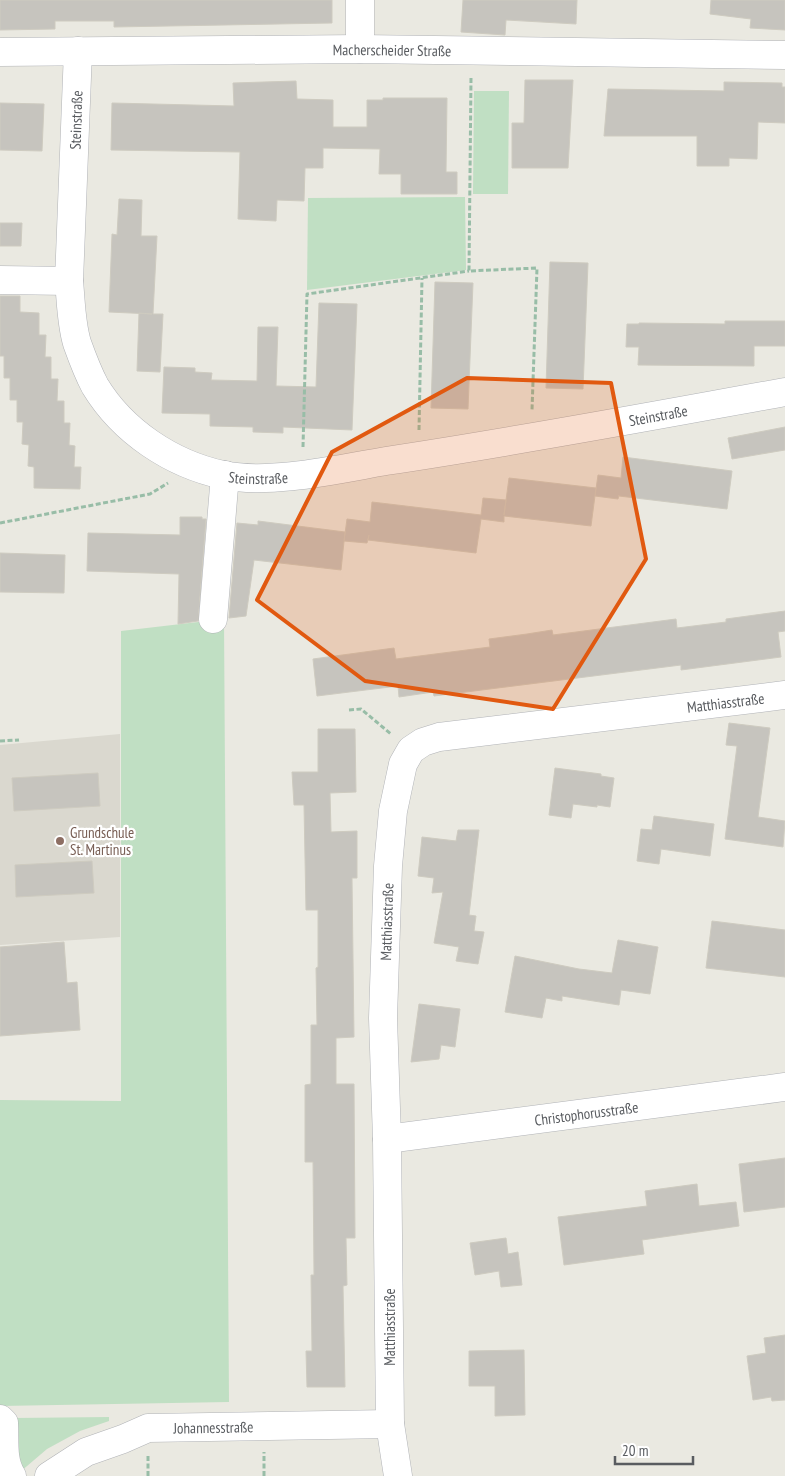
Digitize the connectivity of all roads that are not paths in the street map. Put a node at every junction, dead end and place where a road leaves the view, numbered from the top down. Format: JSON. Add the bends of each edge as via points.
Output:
{"nodes":[{"id":1,"x":360,"y":0,"type":"edge"},
{"id":2,"x":360,"y":49,"type":"junction"},
{"id":3,"x":78,"y":51,"type":"junction"},
{"id":4,"x":0,"y":52,"type":"edge"},
{"id":5,"x":785,"y":55,"type":"edge"},
{"id":6,"x":0,"y":280,"type":"edge"},
{"id":7,"x":69,"y":281,"type":"junction"},
{"id":8,"x":785,"y":392,"type":"edge"},
{"id":9,"x":225,"y":475,"type":"junction"},
{"id":10,"x":213,"y":619,"type":"dead end"},
{"id":11,"x":785,"y":695,"type":"edge"},
{"id":12,"x":785,"y":1087,"type":"edge"},
{"id":13,"x":387,"y":1139,"type":"junction"},
{"id":14,"x":2,"y":1421,"type":"edge"},
{"id":15,"x":390,"y":1424,"type":"junction"},
{"id":16,"x":12,"y":1476,"type":"edge"},
{"id":17,"x":49,"y":1476,"type":"edge"},
{"id":18,"x":398,"y":1476,"type":"edge"}],
"edges":[{"from":1,"to":2,"type":"street"},
{"from":2,"to":3,"type":"street","name":"Macherscheider Straße"},
{"from":2,"to":5,"type":"street","name":"Macherscheider Straße"},
{"from":3,"to":4,"type":"street","name":"Macherscheider Straße"},
{"from":3,"to":7,"type":"street","name":"Steinstraße"},
{"from":6,"to":7,"type":"street"},
{"from":7,"to":9,"type":"street","name":"Steinstraße","via":[[77,341],[95,386],[123,421],[158,448],[194,467]]},
{"from":8,"to":9,"type":"street","name":"Steinstraße","via":[[531,438],[303,474],[263,478]]},
{"from":9,"to":10,"type":"street"},
{"from":11,"to":13,"type":"street","name":"Matthiasstraße","via":[[439,737],[411,750],[403,764],[393,811],[388,866],[383,1018]]},
{"from":12,"to":13,"type":"street","name":"Christophorusstraße"},
{"from":13,"to":15,"type":"street","name":"Matthiasstraße"},
{"from":14,"to":16,"type":"street","via":[[5,1459]]},
{"from":15,"to":17,"type":"street","name":"Johannesstraße","via":[[148,1428],[86,1452]]},
{"from":15,"to":18,"type":"street","name":"Matthiasstraße"}]}
